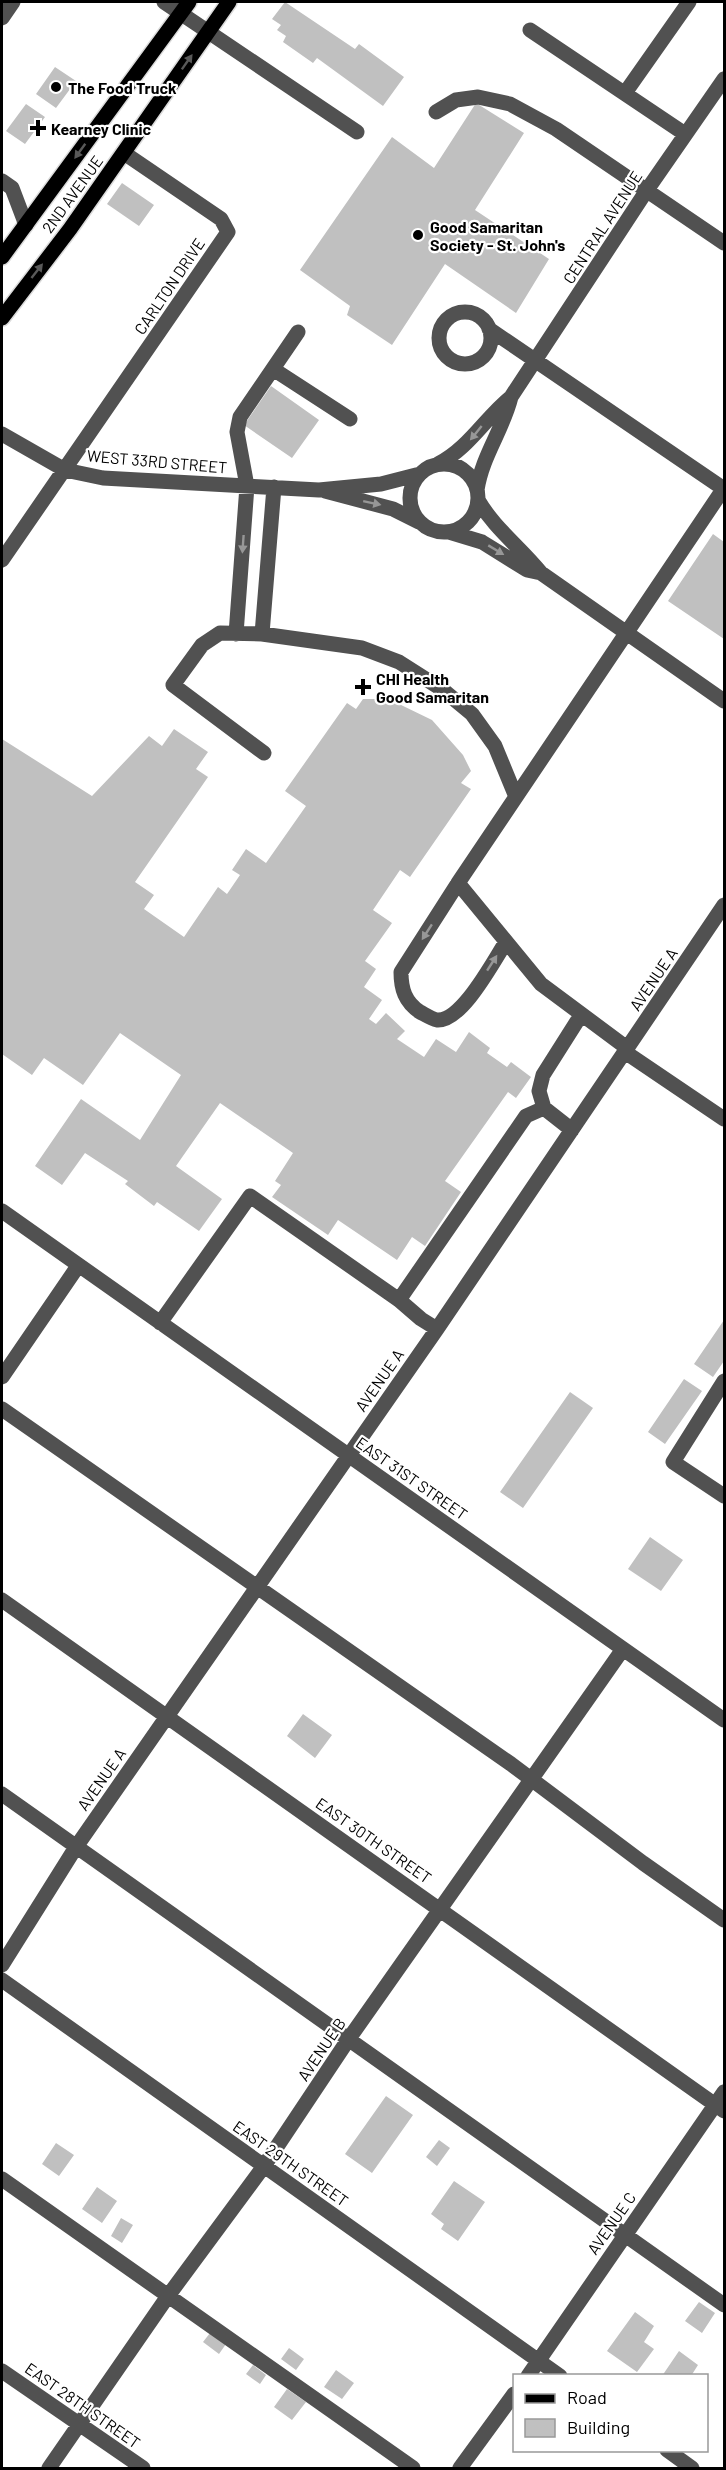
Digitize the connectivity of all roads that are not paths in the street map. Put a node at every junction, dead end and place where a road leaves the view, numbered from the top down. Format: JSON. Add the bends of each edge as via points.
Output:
{"nodes":[{"id":1,"x":13,"y":2,"type":"edge"},
{"id":2,"x":164,"y":2,"type":"edge"},
{"id":3,"x":229,"y":2,"type":"edge"},
{"id":4,"x":689,"y":2,"type":"edge"},
{"id":5,"x":185,"y":7,"type":"edge"},
{"id":6,"x":2,"y":18,"type":"edge"},
{"id":7,"x":530,"y":30,"type":"dead end"},
{"id":8,"x":209,"y":31,"type":"junction"},
{"id":9,"x":724,"y":79,"type":"edge"},
{"id":10,"x":625,"y":93,"type":"junction"},
{"id":11,"x":436,"y":112,"type":"dead end"},
{"id":12,"x":357,"y":132,"type":"dead end"},
{"id":13,"x":686,"y":134,"type":"junction"},
{"id":14,"x":124,"y":153,"type":"junction"},
{"id":15,"x":2,"y":180,"type":"edge"},
{"id":16,"x":646,"y":190,"type":"junction"},
{"id":17,"x":26,"y":225,"type":"junction"},
{"id":18,"x":724,"y":243,"type":"edge"},
{"id":19,"x":2,"y":257,"type":"edge"},
{"id":20,"x":2,"y":318,"type":"edge"},
{"id":21,"x":489,"y":329,"type":"dead end"},
{"id":22,"x":298,"y":332,"type":"dead end"},
{"id":23,"x":536,"y":362,"type":"junction"},
{"id":24,"x":273,"y":369,"type":"junction"},
{"id":25,"x":511,"y":397,"type":"junction"},
{"id":26,"x":350,"y":419,"type":"dead end"},
{"id":27,"x":2,"y":434,"type":"edge"},
{"id":28,"x":438,"y":464,"type":"junction"},
{"id":29,"x":65,"y":470,"type":"junction"},
{"id":30,"x":420,"y":474,"type":"junction"},
{"id":31,"x":247,"y":486,"type":"junction"},
{"id":32,"x":274,"y":488,"type":"junction"},
{"id":33,"x":724,"y":489,"type":"edge"},
{"id":34,"x":320,"y":490,"type":"junction"},
{"id":35,"x":478,"y":495,"type":"junction"},
{"id":36,"x":422,"y":525,"type":"junction"},
{"id":37,"x":449,"y":532,"type":"junction"},
{"id":38,"x":2,"y":560,"type":"edge"},
{"id":39,"x":541,"y":573,"type":"junction"},
{"id":40,"x":236,"y":634,"type":"junction"},
{"id":41,"x":262,"y":634,"type":"junction"},
{"id":42,"x":626,"y":635,"type":"junction"},
{"id":43,"x":724,"y":701,"type":"edge"},
{"id":44,"x":264,"y":753,"type":"dead end"},
{"id":45,"x":516,"y":797,"type":"junction"},
{"id":46,"x":458,"y":883,"type":"junction"},
{"id":47,"x":724,"y":905,"type":"edge"},
{"id":48,"x":506,"y":942,"type":"junction"},
{"id":49,"x":581,"y":1015,"type":"junction"},
{"id":50,"x":626,"y":1050,"type":"junction"},
{"id":51,"x":544,"y":1108,"type":"junction"},
{"id":52,"x":724,"y":1119,"type":"edge"},
{"id":53,"x":572,"y":1130,"type":"junction"},
{"id":54,"x":2,"y":1211,"type":"edge"},
{"id":55,"x":78,"y":1266,"type":"junction"},
{"id":56,"x":399,"y":1300,"type":"junction"},
{"id":57,"x":160,"y":1323,"type":"junction"},
{"id":58,"x":437,"y":1329,"type":"junction"},
{"id":59,"x":2,"y":1377,"type":"edge"},
{"id":60,"x":724,"y":1381,"type":"edge"},
{"id":61,"x":2,"y":1409,"type":"edge"},
{"id":62,"x":349,"y":1455,"type":"junction"},
{"id":63,"x":724,"y":1496,"type":"edge"},
{"id":64,"x":257,"y":1587,"type":"junction"},
{"id":65,"x":2,"y":1600,"type":"edge"},
{"id":66,"x":623,"y":1649,"type":"junction"},
{"id":67,"x":167,"y":1716,"type":"junction"},
{"id":68,"x":724,"y":1720,"type":"edge"},
{"id":69,"x":531,"y":1780,"type":"junction"},
{"id":70,"x":2,"y":1794,"type":"edge"},
{"id":71,"x":76,"y":1847,"type":"junction"},
{"id":72,"x":440,"y":1909,"type":"junction"},
{"id":73,"x":724,"y":1920,"type":"edge"},
{"id":74,"x":2,"y":1965,"type":"edge"},
{"id":75,"x":2,"y":1980,"type":"edge"},
{"id":76,"x":348,"y":2040,"type":"junction"},
{"id":77,"x":722,"y":2102,"type":"edge"},
{"id":78,"x":264,"y":2166,"type":"junction"},
{"id":79,"x":2,"y":2179,"type":"edge"},
{"id":80,"x":624,"y":2235,"type":"junction"},
{"id":81,"x":168,"y":2296,"type":"junction"},
{"id":82,"x":724,"y":2305,"type":"edge"},
{"id":83,"x":539,"y":2361,"type":"junction"},
{"id":84,"x":2,"y":2371,"type":"edge"},
{"id":85,"x":529,"y":2374,"type":"edge"},
{"id":86,"x":557,"y":2374,"type":"edge"},
{"id":87,"x":513,"y":2395,"type":"edge"},
{"id":88,"x":78,"y":2424,"type":"junction"},
{"id":89,"x":668,"y":2452,"type":"edge"},
{"id":90,"x":48,"y":2469,"type":"edge"},
{"id":91,"x":143,"y":2469,"type":"edge"},
{"id":92,"x":413,"y":2469,"type":"edge"},
{"id":93,"x":460,"y":2469,"type":"edge"},
{"id":94,"x":692,"y":2469,"type":"edge"}],
"edges":[{"from":1,"to":6,"type":"street"},
{"from":2,"to":5,"type":"street"},
{"from":3,"to":8,"type":"main road","name":"2ND AVENUE"},
{"from":4,"to":10,"type":"street"},
{"from":5,"to":8,"type":"street"},
{"from":5,"to":17,"type":"main road","name":"2ND AVENUE","one_way":true},
{"from":7,"to":10,"type":"street"},
{"from":8,"to":12,"type":"street"},
{"from":14,"to":8,"type":"main road","name":"2ND AVENUE","one_way":true},
{"from":9,"to":13,"type":"street","name":"CENTRAL AVENUE"},
{"from":10,"to":13,"type":"street"},
{"from":11,"to":16,"type":"street","via":[[456,100],[478,97],[510,104],[556,129]]},
{"from":13,"to":16,"type":"street","name":"CENTRAL AVENUE"},
{"from":20,"to":14,"type":"main road","name":"2ND AVENUE","one_way":true},
{"from":14,"to":29,"type":"street","name":"CARLTON DRIVE","via":[[221,219],[228,232]]},
{"from":15,"to":17,"type":"street","via":[[12,188]]},
{"from":16,"to":18,"type":"street"},
{"from":16,"to":23,"type":"street","name":"CENTRAL AVENUE"},
{"from":17,"to":19,"type":"main road","name":"2ND AVENUE"},
{"from":21,"to":23,"type":"street"},
{"from":22,"to":24,"type":"street"},
{"from":23,"to":25,"type":"street","name":"CENTRAL AVENUE"},
{"from":23,"to":33,"type":"street"},
{"from":24,"to":26,"type":"street"},
{"from":24,"to":31,"type":"street","via":[[240,417],[237,432]]},
{"from":25,"to":28,"type":"street","name":"CENTRAL AVENUE","one_way":true,"via":[[462,449]]},
{"from":25,"to":35,"type":"street","name":"CENTRAL AVENUE","via":[[505,422],[483,460]]},
{"from":27,"to":29,"type":"street","name":"WEST 33RD STREET"},
{"from":28,"to":30,"type":"street"},
{"from":28,"to":35,"type":"street","via":[[460,468],[471,477]]},
{"from":29,"to":31,"type":"street","name":"WEST 33RD STREET","via":[[103,478]]},
{"from":29,"to":38,"type":"street"},
{"from":30,"to":34,"type":"street","name":"WEST 33RD STREET","via":[[381,484]]},
{"from":30,"to":36,"type":"street","via":[[412,485],[410,499],[413,513]]},
{"from":31,"to":32,"type":"street","name":"WEST 33RD STREET"},
{"from":31,"to":40,"type":"street","one_way":true},
{"from":32,"to":34,"type":"street","name":"WEST 33RD STREET"},
{"from":32,"to":41,"type":"street"},
{"from":33,"to":42,"type":"street"},
{"from":34,"to":36,"type":"street","name":"WEST 33RD STREET","one_way":true,"via":[[393,509]]},
{"from":35,"to":37,"type":"street","via":[[473,518]]},
{"from":35,"to":39,"type":"street","via":[[495,524]]},
{"from":36,"to":37,"type":"street"},
{"from":37,"to":39,"type":"street","one_way":true,"via":[[482,542],[527,570]]},
{"from":39,"to":42,"type":"street"},
{"from":40,"to":41,"type":"street"},
{"from":40,"to":44,"type":"street","via":[[219,633],[202,645],[173,685]]},
{"from":41,"to":45,"type":"street","via":[[362,648],[408,668],[443,690],[472,714],[495,746]]},
{"from":42,"to":43,"type":"street"},
{"from":42,"to":45,"type":"street"},
{"from":45,"to":46,"type":"street"},
{"from":46,"to":48,"type":"street"},
{"from":46,"to":48,"type":"street","one_way":true,"via":[[401,972],[401,985],[413,1007],[437,1020],[449,1017],[469,999]]},
{"from":47,"to":50,"type":"street","name":"AVENUE A"},
{"from":48,"to":49,"type":"street","via":[[541,984]]},
{"from":49,"to":50,"type":"street"},
{"from":49,"to":51,"type":"street","via":[[543,1075],[540,1091]]},
{"from":50,"to":52,"type":"street"},
{"from":50,"to":53,"type":"street","name":"AVENUE A"},
{"from":51,"to":53,"type":"street"},
{"from":51,"to":56,"type":"street","via":[[526,1116]]},
{"from":53,"to":58,"type":"street","name":"AVENUE A"},
{"from":54,"to":55,"type":"street","name":"EAST 31ST STREET"},
{"from":55,"to":57,"type":"street","name":"EAST 31ST STREET"},
{"from":55,"to":59,"type":"street"},
{"from":56,"to":57,"type":"street","via":[[250,1196]]},
{"from":56,"to":58,"type":"street"},
{"from":57,"to":62,"type":"street","name":"EAST 31ST STREET"},
{"from":58,"to":62,"type":"street","name":"AVENUE A"},
{"from":60,"to":63,"type":"street","via":[[673,1462]]},
{"from":61,"to":64,"type":"street"},
{"from":62,"to":64,"type":"street","name":"AVENUE A"},
{"from":62,"to":66,"type":"street","name":"EAST 31ST STREET"},
{"from":64,"to":67,"type":"street","name":"AVENUE A"},
{"from":64,"to":69,"type":"street"},
{"from":65,"to":67,"type":"street","name":"EAST 30TH STREET"},
{"from":66,"to":68,"type":"street","name":"EAST 31ST STREET"},
{"from":66,"to":69,"type":"street","name":"AVENUE B"},
{"from":67,"to":71,"type":"street","name":"AVENUE A"},
{"from":67,"to":72,"type":"street","name":"EAST 30TH STREET"},
{"from":69,"to":72,"type":"street","name":"AVENUE B"},
{"from":69,"to":73,"type":"street"},
{"from":70,"to":71,"type":"street"},
{"from":71,"to":74,"type":"street","name":"AVENUE A"},
{"from":71,"to":76,"type":"street"},
{"from":72,"to":76,"type":"street","name":"AVENUE B"},
{"from":72,"to":77,"type":"street","name":"EAST 30TH STREET"},
{"from":75,"to":78,"type":"street","name":"EAST 29TH STREET"},
{"from":76,"to":78,"type":"street","name":"AVENUE B"},
{"from":76,"to":80,"type":"street"},
{"from":77,"to":80,"type":"street","name":"AVENUE C"},
{"from":78,"to":81,"type":"street","name":"AVENUE B"},
{"from":78,"to":83,"type":"street","name":"EAST 29TH STREET"},
{"from":79,"to":81,"type":"street"},
{"from":80,"to":82,"type":"street"},
{"from":80,"to":83,"type":"street","name":"AVENUE C"},
{"from":81,"to":88,"type":"street","name":"AVENUE B"},
{"from":81,"to":92,"type":"street"},
{"from":83,"to":85,"type":"street","name":"AVENUE C"},
{"from":83,"to":86,"type":"street","name":"EAST 29TH STREET"},
{"from":84,"to":88,"type":"street","name":"EAST 28TH STREET"},
{"from":87,"to":93,"type":"street"},
{"from":88,"to":90,"type":"street","name":"AVENUE B"},
{"from":88,"to":91,"type":"street","name":"EAST 28TH STREET"},
{"from":89,"to":94,"type":"street"}]}
